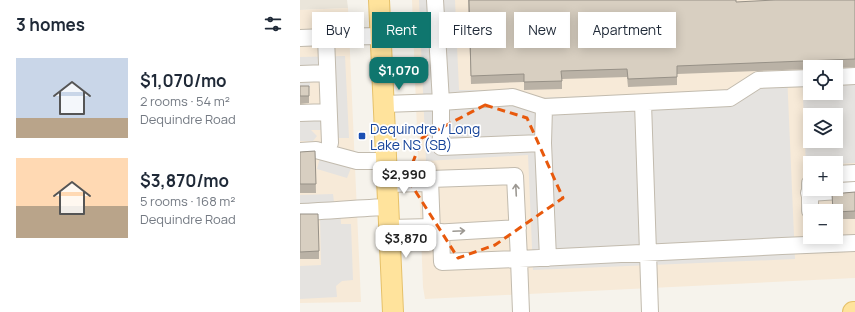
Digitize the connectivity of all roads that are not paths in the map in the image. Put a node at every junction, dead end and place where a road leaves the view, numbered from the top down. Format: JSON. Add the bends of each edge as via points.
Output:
{"nodes":[{"id":1,"x":379,"y":0,"type":"edge"},
{"id":2,"x":435,"y":0,"type":"edge"},
{"id":3,"x":380,"y":12,"type":"edge"},
{"id":4,"x":300,"y":38,"type":"edge"},
{"id":5,"x":312,"y":38,"type":"edge"},
{"id":6,"x":326,"y":48,"type":"edge"},
{"id":7,"x":382,"y":48,"type":"edge"},
{"id":8,"x":327,"y":73,"type":"junction"},
{"id":9,"x":300,"y":74,"type":"edge"},
{"id":10,"x":855,"y":76,"type":"edge"},
{"id":11,"x":843,"y":77,"type":"edge"},
{"id":12,"x":803,"y":78,"type":"edge"},
{"id":13,"x":441,"y":102,"type":"junction"},
{"id":14,"x":643,"y":102,"type":"junction"},
{"id":15,"x":384,"y":104,"type":"junction"},
{"id":16,"x":544,"y":107,"type":"junction"},
{"id":17,"x":328,"y":112,"type":"junction"},
{"id":18,"x":300,"y":114,"type":"edge"},
{"id":19,"x":330,"y":142,"type":"dead end"},
{"id":20,"x":544,"y":143,"type":"junction"},
{"id":21,"x":300,"y":151,"type":"edge"},
{"id":22,"x":386,"y":161,"type":"junction"},
{"id":23,"x":855,"y":173,"type":"edge"},
{"id":24,"x":843,"y":174,"type":"edge"},
{"id":25,"x":430,"y":179,"type":"junction"},
{"id":26,"x":387,"y":184,"type":"junction"},
{"id":27,"x":843,"y":189,"type":"edge"},
{"id":28,"x":855,"y":190,"type":"edge"},
{"id":29,"x":388,"y":207,"type":"junction"},
{"id":30,"x":300,"y":212,"type":"edge"},
{"id":31,"x":389,"y":228,"type":"junction"},
{"id":32,"x":518,"y":228,"type":"junction"},
{"id":33,"x":436,"y":229,"type":"junction"},
{"id":34,"x":803,"y":242,"type":"edge"},
{"id":35,"x":843,"y":242,"type":"edge"},
{"id":36,"x":855,"y":243,"type":"edge"},
{"id":37,"x":647,"y":253,"type":"junction"},
{"id":38,"x":548,"y":258,"type":"junction"},
{"id":39,"x":519,"y":259,"type":"junction"},
{"id":40,"x":392,"y":312,"type":"edge"},
{"id":41,"x":521,"y":312,"type":"edge"},
{"id":42,"x":650,"y":312,"type":"edge"}],
"edges":[{"from":1,"to":3,"type":"main road"},
{"from":2,"to":13,"type":"lane"},
{"from":4,"to":5,"type":"lane"},
{"from":6,"to":8,"type":"lane"},
{"from":7,"to":15,"type":"main road"},
{"from":8,"to":9,"type":"lane"},
{"from":8,"to":17,"type":"lane"},
{"from":10,"to":11,"type":"lane"},
{"from":12,"to":14,"type":"lane","via":[[758,80],[730,98]]},
{"from":13,"to":15,"type":"lane"},
{"from":13,"to":16,"type":"lane","via":[[513,97]]},
{"from":13,"to":20,"type":"lane","via":[[442,147]]},
{"from":14,"to":16,"type":"lane"},
{"from":14,"to":37,"type":"lane"},
{"from":15,"to":22,"type":"main road"},
{"from":16,"to":20,"type":"lane"},
{"from":17,"to":18,"type":"lane"},
{"from":17,"to":19,"type":"lane"},
{"from":20,"to":38,"type":"lane"},
{"from":21,"to":22,"type":"lane","via":[[316,150],[357,161]]},
{"from":22,"to":26,"type":"main road"},
{"from":23,"to":24,"type":"lane"},
{"from":25,"to":26,"type":"lane","via":[[423,183]]},
{"from":32,"to":25,"type":"lane","one_way":true,"via":[[515,176]]},
{"from":25,"to":33,"type":"lane"},
{"from":26,"to":29,"type":"main road"},
{"from":27,"to":28,"type":"lane"},
{"from":29,"to":30,"type":"lane"},
{"from":29,"to":31,"type":"main road"},
{"from":31,"to":33,"type":"lane"},
{"from":31,"to":40,"type":"main road"},
{"from":33,"to":32,"type":"lane","one_way":true},
{"from":32,"to":39,"type":"lane"},
{"from":33,"to":39,"type":"lane","via":[[442,262]]},
{"from":34,"to":37,"type":"lane"},
{"from":35,"to":36,"type":"lane"},
{"from":37,"to":38,"type":"lane"},
{"from":37,"to":42,"type":"lane"},
{"from":38,"to":39,"type":"lane"},
{"from":39,"to":41,"type":"lane"}]}
